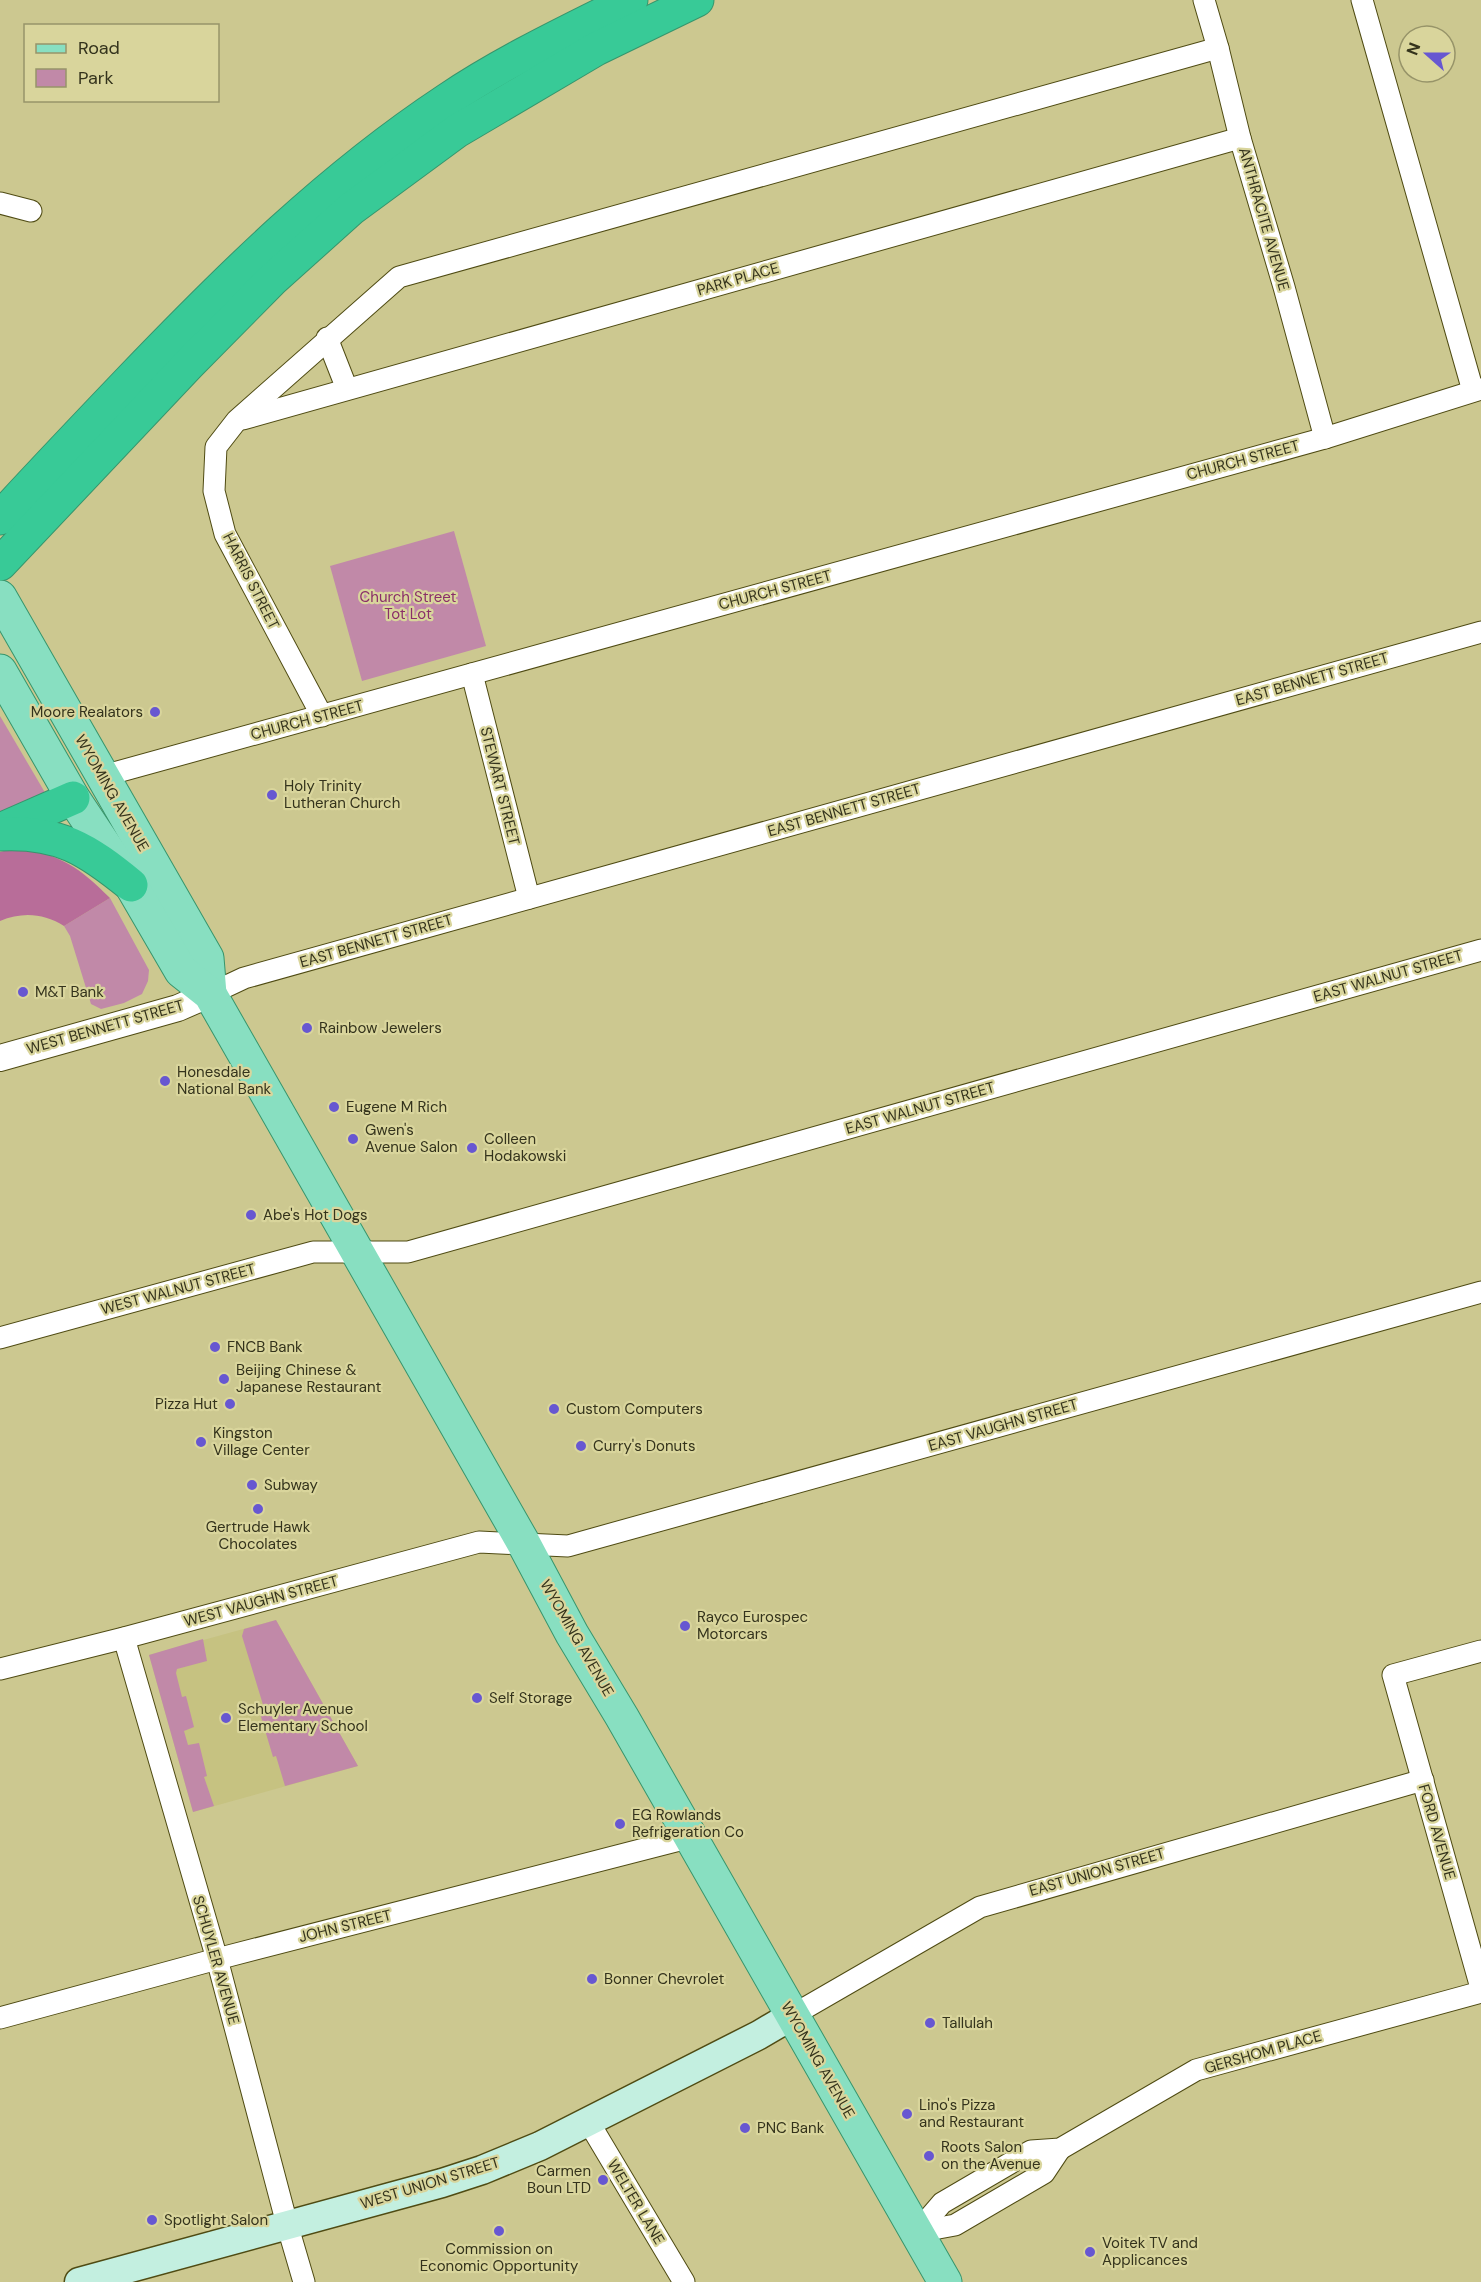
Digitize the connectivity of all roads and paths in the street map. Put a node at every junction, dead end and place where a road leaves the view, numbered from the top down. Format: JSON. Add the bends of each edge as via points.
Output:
{"nodes":[{"id":1,"x":631,"y":0,"type":"edge"},
{"id":2,"x":697,"y":0,"type":"edge"},
{"id":3,"x":1204,"y":0,"type":"edge"},
{"id":4,"x":1362,"y":0,"type":"edge"},
{"id":5,"x":1218,"y":48,"type":"junction"},
{"id":6,"x":1240,"y":138,"type":"junction"},
{"id":7,"x":0,"y":203,"type":"edge"},
{"id":8,"x":31,"y":211,"type":"dead end"},
{"id":9,"x":327,"y":339,"type":"junction"},
{"id":10,"x":348,"y":389,"type":"junction"},
{"id":11,"x":1477,"y":390,"type":"edge"},
{"id":12,"x":237,"y":420,"type":"junction"},
{"id":13,"x":1325,"y":438,"type":"junction"},
{"id":14,"x":11,"y":506,"type":"edge"},
{"id":15,"x":0,"y":564,"type":"edge"},
{"id":16,"x":0,"y":597,"type":"edge"},
{"id":17,"x":1481,"y":632,"type":"edge"},
{"id":18,"x":0,"y":671,"type":"edge"},
{"id":19,"x":471,"y":674,"type":"junction"},
{"id":20,"x":322,"y":716,"type":"junction"},
{"id":21,"x":103,"y":777,"type":"junction"},
{"id":22,"x":73,"y":798,"type":"junction"},
{"id":23,"x":0,"y":832,"type":"edge"},
{"id":24,"x":131,"y":885,"type":"junction"},
{"id":25,"x":529,"y":898,"type":"junction"},
{"id":26,"x":1481,"y":950,"type":"edge"},
{"id":27,"x":210,"y":994,"type":"junction"},
{"id":28,"x":0,"y":1058,"type":"edge"},
{"id":29,"x":357,"y":1253,"type":"junction"},
{"id":30,"x":1481,"y":1292,"type":"edge"},
{"id":31,"x":0,"y":1338,"type":"edge"},
{"id":32,"x":524,"y":1544,"type":"junction"},
{"id":33,"x":124,"y":1638,"type":"junction"},
{"id":34,"x":1481,"y":1652,"type":"edge"},
{"id":35,"x":0,"y":1669,"type":"edge"},
{"id":36,"x":1423,"y":1780,"type":"junction"},
{"id":37,"x":691,"y":1837,"type":"junction"},
{"id":38,"x":217,"y":1959,"type":"junction"},
{"id":39,"x":1481,"y":1990,"type":"edge"},
{"id":40,"x":793,"y":2015,"type":"junction"},
{"id":41,"x":0,"y":2018,"type":"edge"},
{"id":42,"x":588,"y":2121,"type":"junction"},
{"id":43,"x":287,"y":2224,"type":"junction"},
{"id":44,"x":917,"y":2232,"type":"junction"},
{"id":45,"x":79,"y":2282,"type":"edge"},
{"id":46,"x":304,"y":2282,"type":"edge"},
{"id":47,"x":684,"y":2282,"type":"edge"},
{"id":48,"x":945,"y":2282,"type":"edge"}],
"edges":[{"from":1,"to":14,"type":"highway","via":[[530,51],[448,99],[357,166],[286,224],[208,299]]},
{"from":2,"to":15,"type":"highway","via":[[596,49],[457,131],[351,209],[258,295]]},
{"from":3,"to":5,"type":"street","name":"ANTHRACITE AVENUE"},
{"from":4,"to":11,"type":"street"},
{"from":5,"to":6,"type":"street","name":"ANTHRACITE AVENUE"},
{"from":5,"to":9,"type":"street","name":"HARRIS STREET","via":[[399,277]]},
{"from":6,"to":10,"type":"street","name":"PARK PLACE"},
{"from":6,"to":13,"type":"street","name":"ANTHRACITE AVENUE"},
{"from":7,"to":8,"type":"street"},
{"from":9,"to":10,"type":"street"},
{"from":9,"to":12,"type":"street","name":"HARRIS STREET"},
{"from":10,"to":12,"type":"street","name":"PARK PLACE"},
{"from":11,"to":13,"type":"street","name":"CHURCH STREET"},
{"from":12,"to":20,"type":"street","name":"HARRIS STREET","via":[[216,447],[214,491],[225,534]]},
{"from":13,"to":19,"type":"street","name":"CHURCH STREET"},
{"from":16,"to":21,"type":"main road","name":"WYOMING AVENUE"},
{"from":17,"to":25,"type":"street","name":"EAST BENNETT STREET"},
{"from":18,"to":22,"type":"main road","name":"WYOMING AVENUE"},
{"from":19,"to":20,"type":"street","name":"CHURCH STREET"},
{"from":19,"to":25,"type":"street","name":"STEWART STREET"},
{"from":20,"to":21,"type":"street","name":"CHURCH STREET"},
{"from":21,"to":22,"type":"main road","name":"CHURCH STREET"},
{"from":21,"to":27,"type":"main road","name":"WYOMING AVENUE","via":[[207,958]]},
{"from":22,"to":23,"type":"highway"},
{"from":22,"to":24,"type":"main road","name":"WYOMING AVENUE"},
{"from":23,"to":24,"type":"highway","via":[[48,836],[76,846]]},
{"from":24,"to":27,"type":"main road","name":"WYOMING AVENUE","via":[[181,971]]},
{"from":25,"to":27,"type":"street","name":"EAST BENNETT STREET","via":[[244,978]]},
{"from":26,"to":29,"type":"street","name":"EAST WALNUT STREET","via":[[408,1252]]},
{"from":27,"to":28,"type":"street","name":"WEST BENNETT STREET","via":[[178,1008]]},
{"from":27,"to":29,"type":"main road","name":"WYOMING AVENUE"},
{"from":29,"to":31,"type":"street","name":"WEST WALNUT STREET","via":[[313,1252]]},
{"from":29,"to":32,"type":"main road","name":"WYOMING AVENUE"},
{"from":30,"to":32,"type":"street","name":"EAST VAUGHN STREET","via":[[568,1546]]},
{"from":32,"to":33,"type":"street","name":"WEST VAUGHN STREET","via":[[479,1542]]},
{"from":32,"to":37,"type":"main road","name":"WYOMING AVENUE"},
{"from":33,"to":35,"type":"street","name":"WEST VAUGHN STREET"},
{"from":33,"to":38,"type":"street","name":"SCHUYLER AVENUE"},
{"from":34,"to":36,"type":"street","name":"FORD AVENUE","via":[[1394,1675]]},
{"from":36,"to":39,"type":"street","name":"FORD AVENUE"},
{"from":36,"to":40,"type":"street","name":"EAST UNION STREET","via":[[980,1907]]},
{"from":37,"to":38,"type":"street","name":"JOHN STREET"},
{"from":37,"to":40,"type":"main road","name":"WYOMING AVENUE"},
{"from":38,"to":41,"type":"street","name":"JOHN STREET"},
{"from":38,"to":43,"type":"street","name":"SCHUYLER AVENUE"},
{"from":39,"to":44,"type":"street","name":"GERSHOM PLACE","via":[[1202,2068],[1060,2149],[1031,2151],[942,2203]]},
{"from":40,"to":42,"type":"main road","name":"WEST UNION STREET"},
{"from":40,"to":44,"type":"main road","name":"WYOMING AVENUE"},
{"from":42,"to":43,"type":"main road","name":"WEST UNION STREET","via":[[482,2170]]},
{"from":42,"to":47,"type":"street","name":"WELTER LANE"},
{"from":43,"to":45,"type":"main road","name":"WEST UNION STREET"},
{"from":43,"to":46,"type":"street","name":"SCHUYLER AVENUE"},
{"from":44,"to":48,"type":"main road","name":"WYOMING AVENUE"}]}
